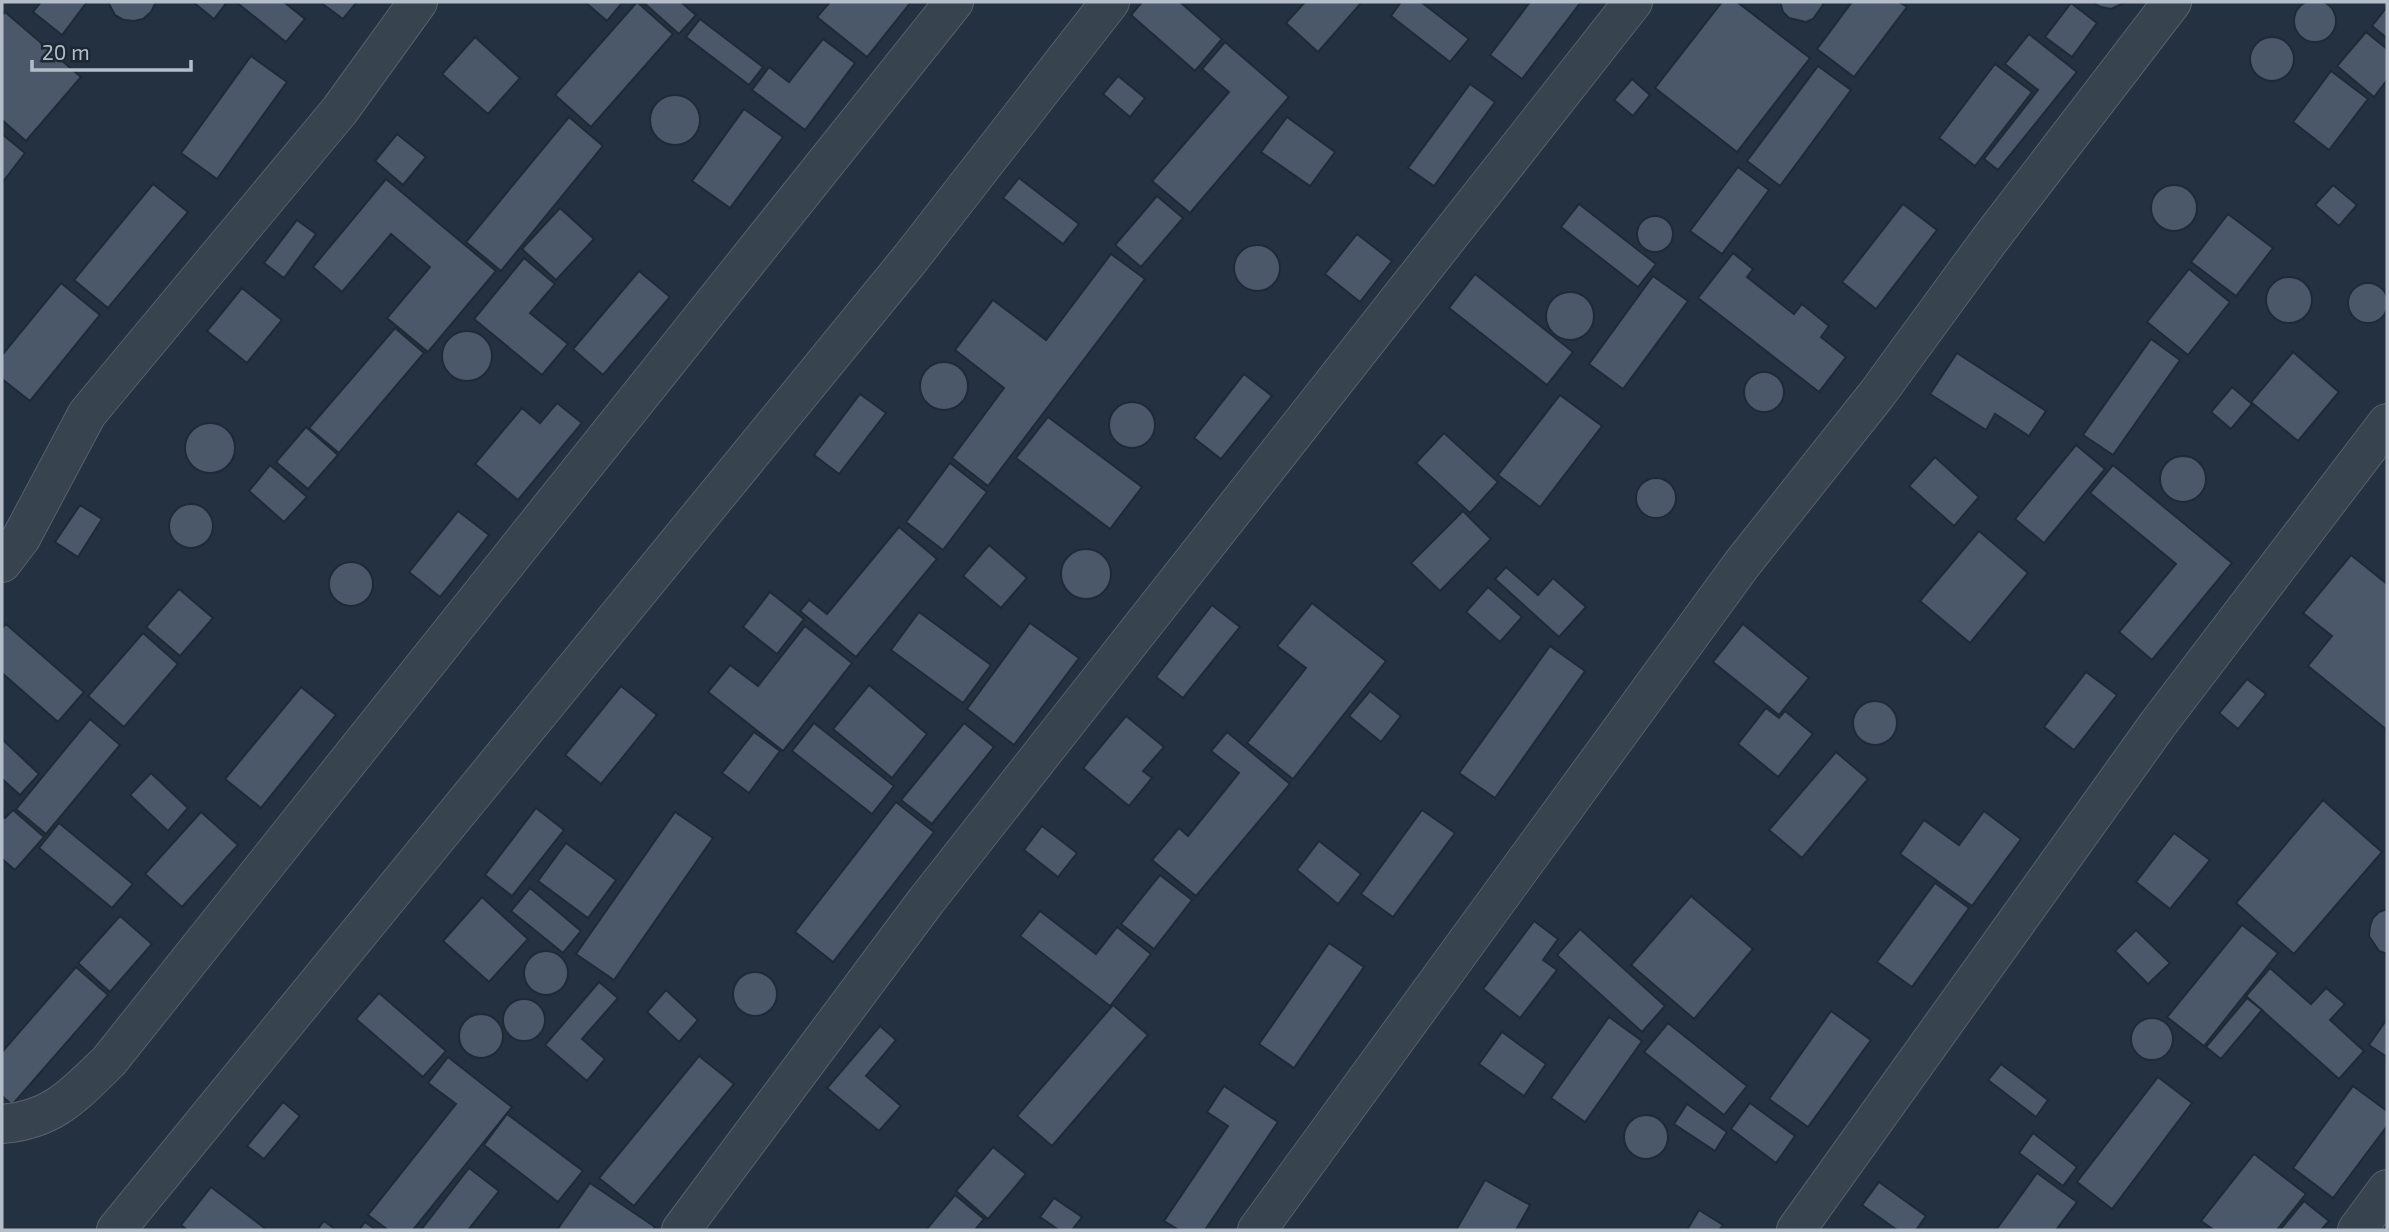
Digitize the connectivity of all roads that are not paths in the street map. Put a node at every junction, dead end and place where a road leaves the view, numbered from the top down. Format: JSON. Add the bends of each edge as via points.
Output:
{"nodes":[{"id":1,"x":418,"y":2,"type":"edge"},
{"id":2,"x":954,"y":2,"type":"edge"},
{"id":3,"x":1110,"y":2,"type":"edge"},
{"id":4,"x":1633,"y":2,"type":"edge"},
{"id":5,"x":2172,"y":2,"type":"edge"},
{"id":6,"x":2387,"y":423,"type":"edge"},
{"id":7,"x":2,"y":563,"type":"edge"},
{"id":8,"x":2,"y":1124,"type":"edge"},
{"id":9,"x":2387,"y":1189,"type":"edge"},
{"id":10,"x":116,"y":1230,"type":"edge"},
{"id":11,"x":681,"y":1230,"type":"edge"},
{"id":12,"x":1257,"y":1230,"type":"edge"},
{"id":13,"x":1796,"y":1230,"type":"edge"},
{"id":14,"x":2357,"y":1230,"type":"edge"}],
"edges":[{"from":1,"to":7,"type":"street","via":[[340,110],[87,414],[21,538]]},
{"from":2,"to":8,"type":"street","via":[[109,1062],[65,1102],[27,1122]]},
{"from":3,"to":10,"type":"street","via":[[901,270]]},
{"from":4,"to":11,"type":"street","via":[[926,901]]},
{"from":5,"to":12,"type":"street","via":[[1877,394],[1734,575]]},
{"from":6,"to":13,"type":"street","via":[[2158,724]]},
{"from":9,"to":14,"type":"street"}]}
